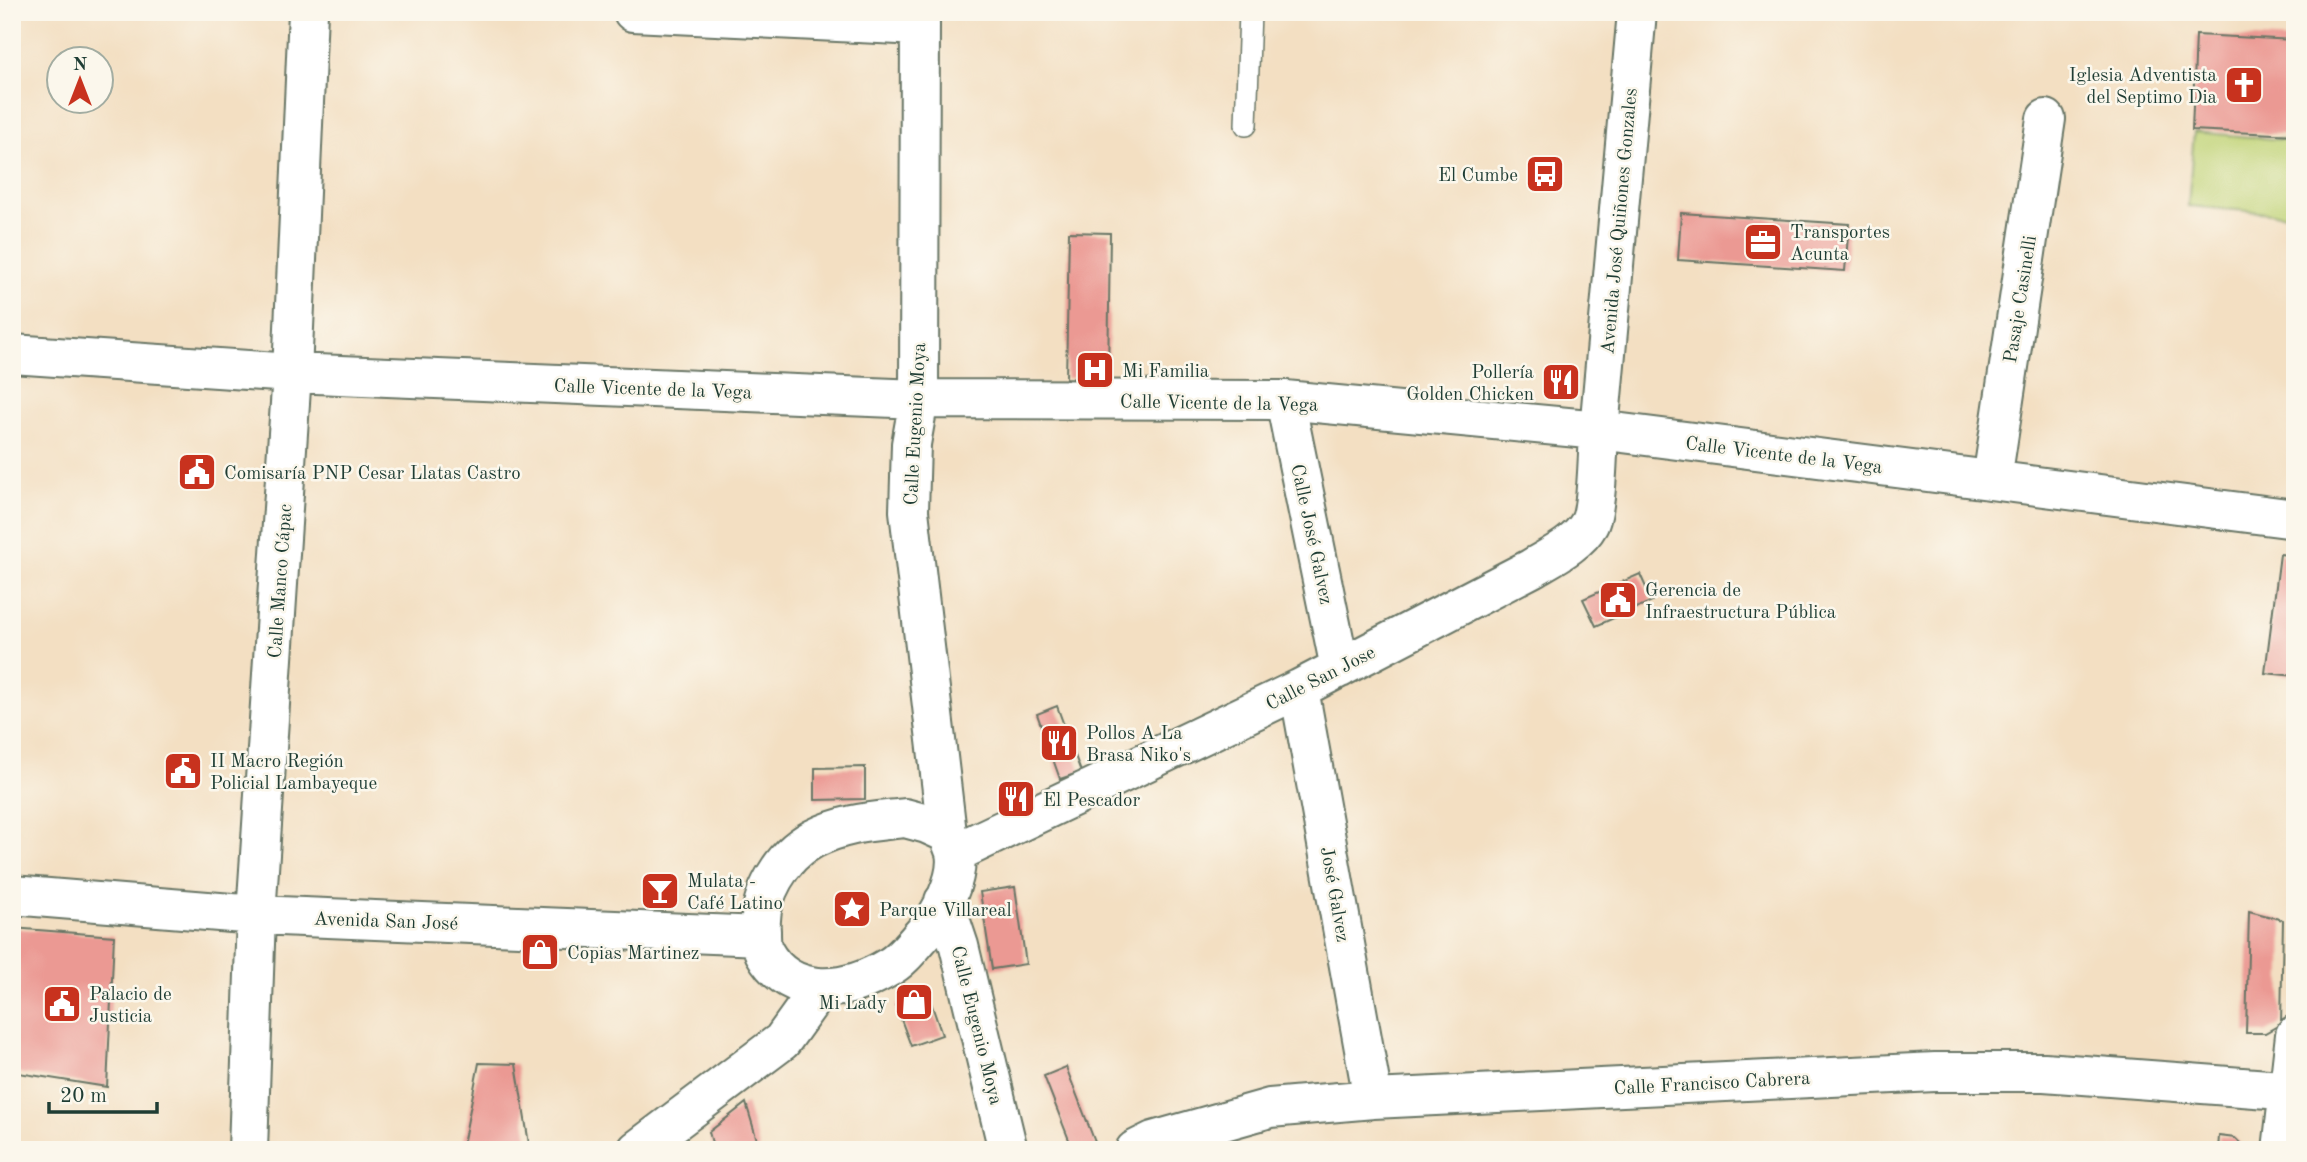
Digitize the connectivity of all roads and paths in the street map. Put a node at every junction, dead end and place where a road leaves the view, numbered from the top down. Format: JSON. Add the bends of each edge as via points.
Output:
{"nodes":[{"id":1,"x":309,"y":12,"type":"edge"},
{"id":2,"x":633,"y":12,"type":"edge"},
{"id":3,"x":1250,"y":12,"type":"edge"},
{"id":4,"x":1637,"y":12,"type":"edge"},
{"id":5,"x":920,"y":19,"type":"edge"},
{"id":6,"x":2046,"y":119,"type":"dead end"},
{"id":7,"x":1246,"y":125,"type":"dead end"},
{"id":8,"x":12,"y":354,"type":"edge"},
{"id":9,"x":292,"y":373,"type":"junction"},
{"id":10,"x":919,"y":399,"type":"junction"},
{"id":11,"x":1285,"y":400,"type":"junction"},
{"id":12,"x":1599,"y":430,"type":"junction"},
{"id":13,"x":1992,"y":480,"type":"junction"},
{"id":14,"x":2295,"y":519,"type":"edge"},
{"id":15,"x":1340,"y":668,"type":"junction"},
{"id":16,"x":1299,"y":689,"type":"junction"},
{"id":17,"x":951,"y":843,"type":"junction"},
{"id":18,"x":12,"y":895,"type":"edge"},
{"id":19,"x":944,"y":901,"type":"junction"},
{"id":20,"x":256,"y":915,"type":"junction"},
{"id":21,"x":761,"y":936,"type":"junction"},
{"id":22,"x":820,"y":988,"type":"junction"},
{"id":23,"x":2295,"y":1035,"type":"edge"},
{"id":24,"x":2292,"y":1091,"type":"edge"},
{"id":25,"x":1373,"y":1099,"type":"junction"},
{"id":26,"x":248,"y":1150,"type":"edge"},
{"id":27,"x":637,"y":1150,"type":"edge"},
{"id":28,"x":1008,"y":1150,"type":"edge"},
{"id":29,"x":1135,"y":1150,"type":"edge"},
{"id":30,"x":2282,"y":1150,"type":"edge"}],
"edges":[{"from":1,"to":9,"type":"street","name":"Calle Manco Cápac"},
{"from":2,"to":5,"type":"street"},
{"from":3,"to":7,"type":"lane"},
{"from":4,"to":12,"type":"street","name":"Avenida José Quiñones Gonzales"},
{"from":5,"to":10,"type":"street","name":"Calle Eugenio Moya"},
{"from":6,"to":13,"type":"street","name":"Pasaje Casinelli"},
{"from":8,"to":9,"type":"street","name":"Calle Vicente de la Vega"},
{"from":9,"to":10,"type":"street","name":"Calle Vicente de la Vega"},
{"from":9,"to":20,"type":"street","name":"Calle Manco Cápac"},
{"from":10,"to":11,"type":"street","name":"Calle Vicente de la Vega"},
{"from":10,"to":17,"type":"street","name":"Calle Eugenio Moya","via":[[911,444],[909,511]]},
{"from":11,"to":12,"type":"street","name":"Calle Vicente de la Vega"},
{"from":11,"to":15,"type":"street","name":"Calle José Galvez"},
{"from":12,"to":13,"type":"street","name":"Calle Vicente de la Vega"},
{"from":12,"to":15,"type":"street","name":"Calle San Jose","via":[[1590,523],[1576,539],[1532,568]]},
{"from":13,"to":14,"type":"street","name":"Calle Vicente de la Vega"},
{"from":15,"to":16,"type":"street","name":"Calle San Jose"},
{"from":16,"to":17,"type":"street","name":"Calle San Jose"},
{"from":16,"to":25,"type":"street","name":"José Galvez"},
{"from":17,"to":19,"type":"street","via":[[953,882]]},
{"from":17,"to":21,"type":"street","via":[[928,824],[905,818],[851,824],[811,840],[783,864],[769,888],[760,917]]},
{"from":18,"to":20,"type":"street","name":"Avenida San José"},
{"from":19,"to":22,"type":"street","via":[[928,930],[891,966],[853,985]]},
{"from":19,"to":28,"type":"street","name":"Calle Eugenio Moya"},
{"from":20,"to":21,"type":"street","name":"Avenida San José"},
{"from":20,"to":26,"type":"street","name":"Calle Manco Cápac"},
{"from":21,"to":22,"type":"street","via":[[763,951],[785,978]]},
{"from":22,"to":27,"type":"street","via":[[782,1041]]},
{"from":23,"to":24,"type":"street"},
{"from":24,"to":25,"type":"street","name":"Calle Francisco Cabrera","via":[[2044,1072],[1935,1072]]},
{"from":24,"to":30,"type":"street"},
{"from":25,"to":29,"type":"street","name":"Calle Francisco Cabrera","via":[[1270,1108]]}]}
